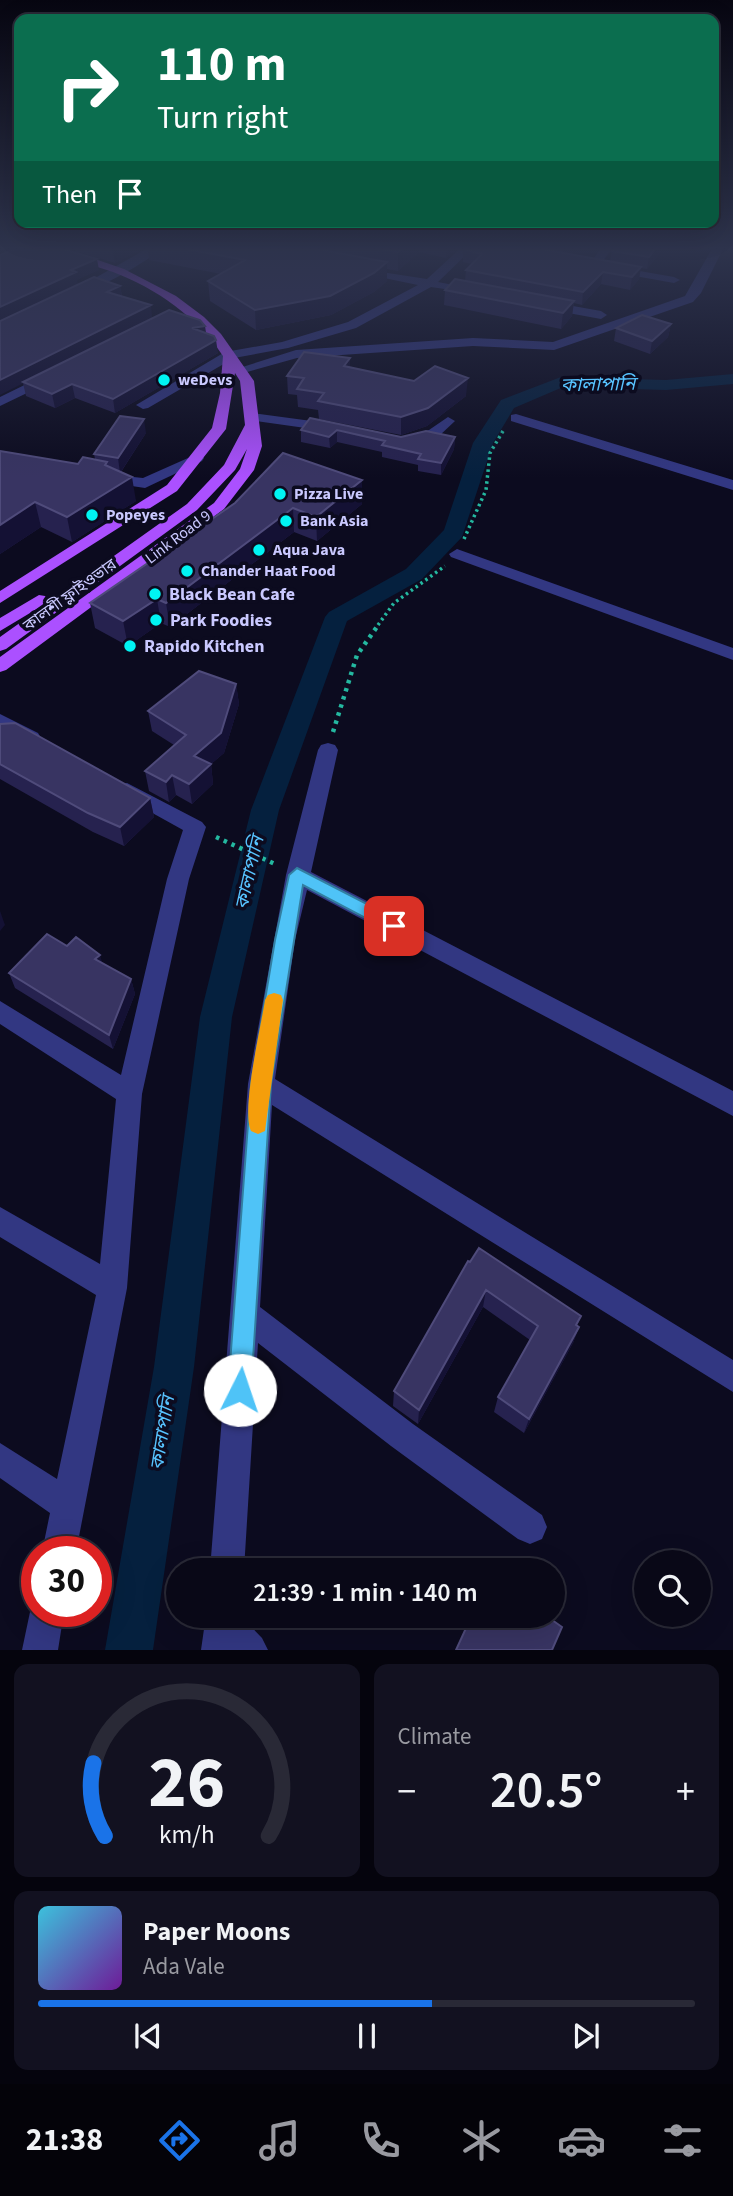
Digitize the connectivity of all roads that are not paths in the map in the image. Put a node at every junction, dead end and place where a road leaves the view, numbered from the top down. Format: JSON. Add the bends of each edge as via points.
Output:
{"nodes":[{"id":1,"x":197,"y":324,"type":"edge"},
{"id":2,"x":354,"y":324,"type":"edge"},
{"id":3,"x":617,"y":324,"type":"edge"},
{"id":4,"x":230,"y":355,"type":"junction"},
{"id":5,"x":240,"y":370,"type":"junction"},
{"id":6,"x":62,"y":371,"type":"edge"},
{"id":7,"x":0,"y":402,"type":"edge"},
{"id":8,"x":143,"y":405,"type":"dead end"},
{"id":9,"x":516,"y":418,"type":"road end"},
{"id":10,"x":253,"y":421,"type":"junction"},
{"id":11,"x":448,"y":421,"type":"dead end"},
{"id":12,"x":219,"y":429,"type":"junction"},
{"id":13,"x":353,"y":431,"type":"edge"},
{"id":14,"x":389,"y":439,"type":"edge"},
{"id":15,"x":234,"y":446,"type":"junction"},
{"id":16,"x":197,"y":458,"type":"junction"},
{"id":17,"x":90,"y":475,"type":"edge"},
{"id":18,"x":733,"y":485,"type":"edge"},
{"id":19,"x":457,"y":554,"type":"road end"},
{"id":20,"x":0,"y":598,"type":"edge"},
{"id":21,"x":0,"y":626,"type":"edge"},
{"id":22,"x":0,"y":645,"type":"edge"},
{"id":23,"x":733,"y":654,"type":"edge"},
{"id":24,"x":0,"y":666,"type":"edge"},
{"id":25,"x":0,"y":720,"type":"edge"},
{"id":26,"x":328,"y":750,"type":"road end"},
{"id":27,"x":57,"y":752,"type":"edge"},
{"id":28,"x":102,"y":776,"type":"edge"},
{"id":29,"x":290,"y":871,"type":"junction"},
{"id":30,"x":0,"y":1011,"type":"edge"},
{"id":31,"x":261,"y":1084,"type":"junction"},
{"id":32,"x":129,"y":1094,"type":"junction"},
{"id":33,"x":733,"y":1104,"type":"edge"},
{"id":34,"x":0,"y":1221,"type":"edge"},
{"id":35,"x":112,"y":1289,"type":"junction"},
{"id":36,"x":246,"y":1314,"type":"junction"},
{"id":37,"x":733,"y":1377,"type":"edge"},
{"id":38,"x":0,"y":1459,"type":"edge"},
{"id":39,"x":68,"y":1506,"type":"junction"},
{"id":40,"x":530,"y":1527,"type":"dead end"},
{"id":41,"x":62,"y":1536,"type":"edge"},
{"id":42,"x":228,"y":1558,"type":"edge"},
{"id":43,"x":44,"y":1627,"type":"edge"},
{"id":44,"x":222,"y":1630,"type":"edge"},
{"id":45,"x":40,"y":1650,"type":"edge"},
{"id":46,"x":250,"y":1650,"type":"edge"}],
"edges":[{"from":1,"to":4,"type":"main road","name":"Link Road 9","via":[[217,337]]},
{"from":2,"to":4,"type":"street"},
{"from":3,"to":5,"type":"street","via":[[554,346],[473,342],[296,354]]},
{"from":4,"to":5,"type":"main road","name":"Link Road 9"},
{"from":4,"to":8,"type":"street"},
{"from":4,"to":12,"type":"main road"},
{"from":5,"to":10,"type":"main road","name":"Link Road 9","via":[[247,381]]},
{"from":6,"to":7,"type":"street"},
{"from":9,"to":18,"type":"street"},
{"from":10,"to":13,"type":"street","via":[[298,421]]},
{"from":10,"to":15,"type":"main road","name":"কালশী ফ্লাইওভার"},
{"from":10,"to":24,"type":"main road","name":"Link Road 9","via":[[255,446],[247,470],[219,506]]},
{"from":11,"to":14,"type":"street","via":[[434,433],[401,442]]},
{"from":12,"to":15,"type":"main road"},
{"from":12,"to":16,"type":"main road"},
{"from":15,"to":21,"type":"main road","via":[[215,472],[172,512]]},
{"from":15,"to":22,"type":"main road","name":"কালশী ফ্লাইওভার","via":[[225,474],[192,508]]},
{"from":16,"to":17,"type":"street","via":[[141,484]]},
{"from":16,"to":20,"type":"main road","via":[[172,488],[154,501]]},
{"from":19,"to":23,"type":"street"},
{"from":25,"to":27,"type":"street"},
{"from":26,"to":29,"type":"street"},
{"from":28,"to":32,"type":"street","via":[[195,827],[178,879]]},
{"from":29,"to":31,"type":"street"},
{"from":29,"to":33,"type":"street"},
{"from":30,"to":32,"type":"street"},
{"from":31,"to":36,"type":"street"},
{"from":31,"to":37,"type":"street"},
{"from":32,"to":35,"type":"street"},
{"from":34,"to":35,"type":"street"},
{"from":35,"to":39,"type":"street"},
{"from":36,"to":40,"type":"street","via":[[402,1436]]},
{"from":36,"to":42,"type":"street"},
{"from":38,"to":39,"type":"street"},
{"from":39,"to":41,"type":"street"},
{"from":43,"to":45,"type":"street"},
{"from":44,"to":46,"type":"street"}]}
